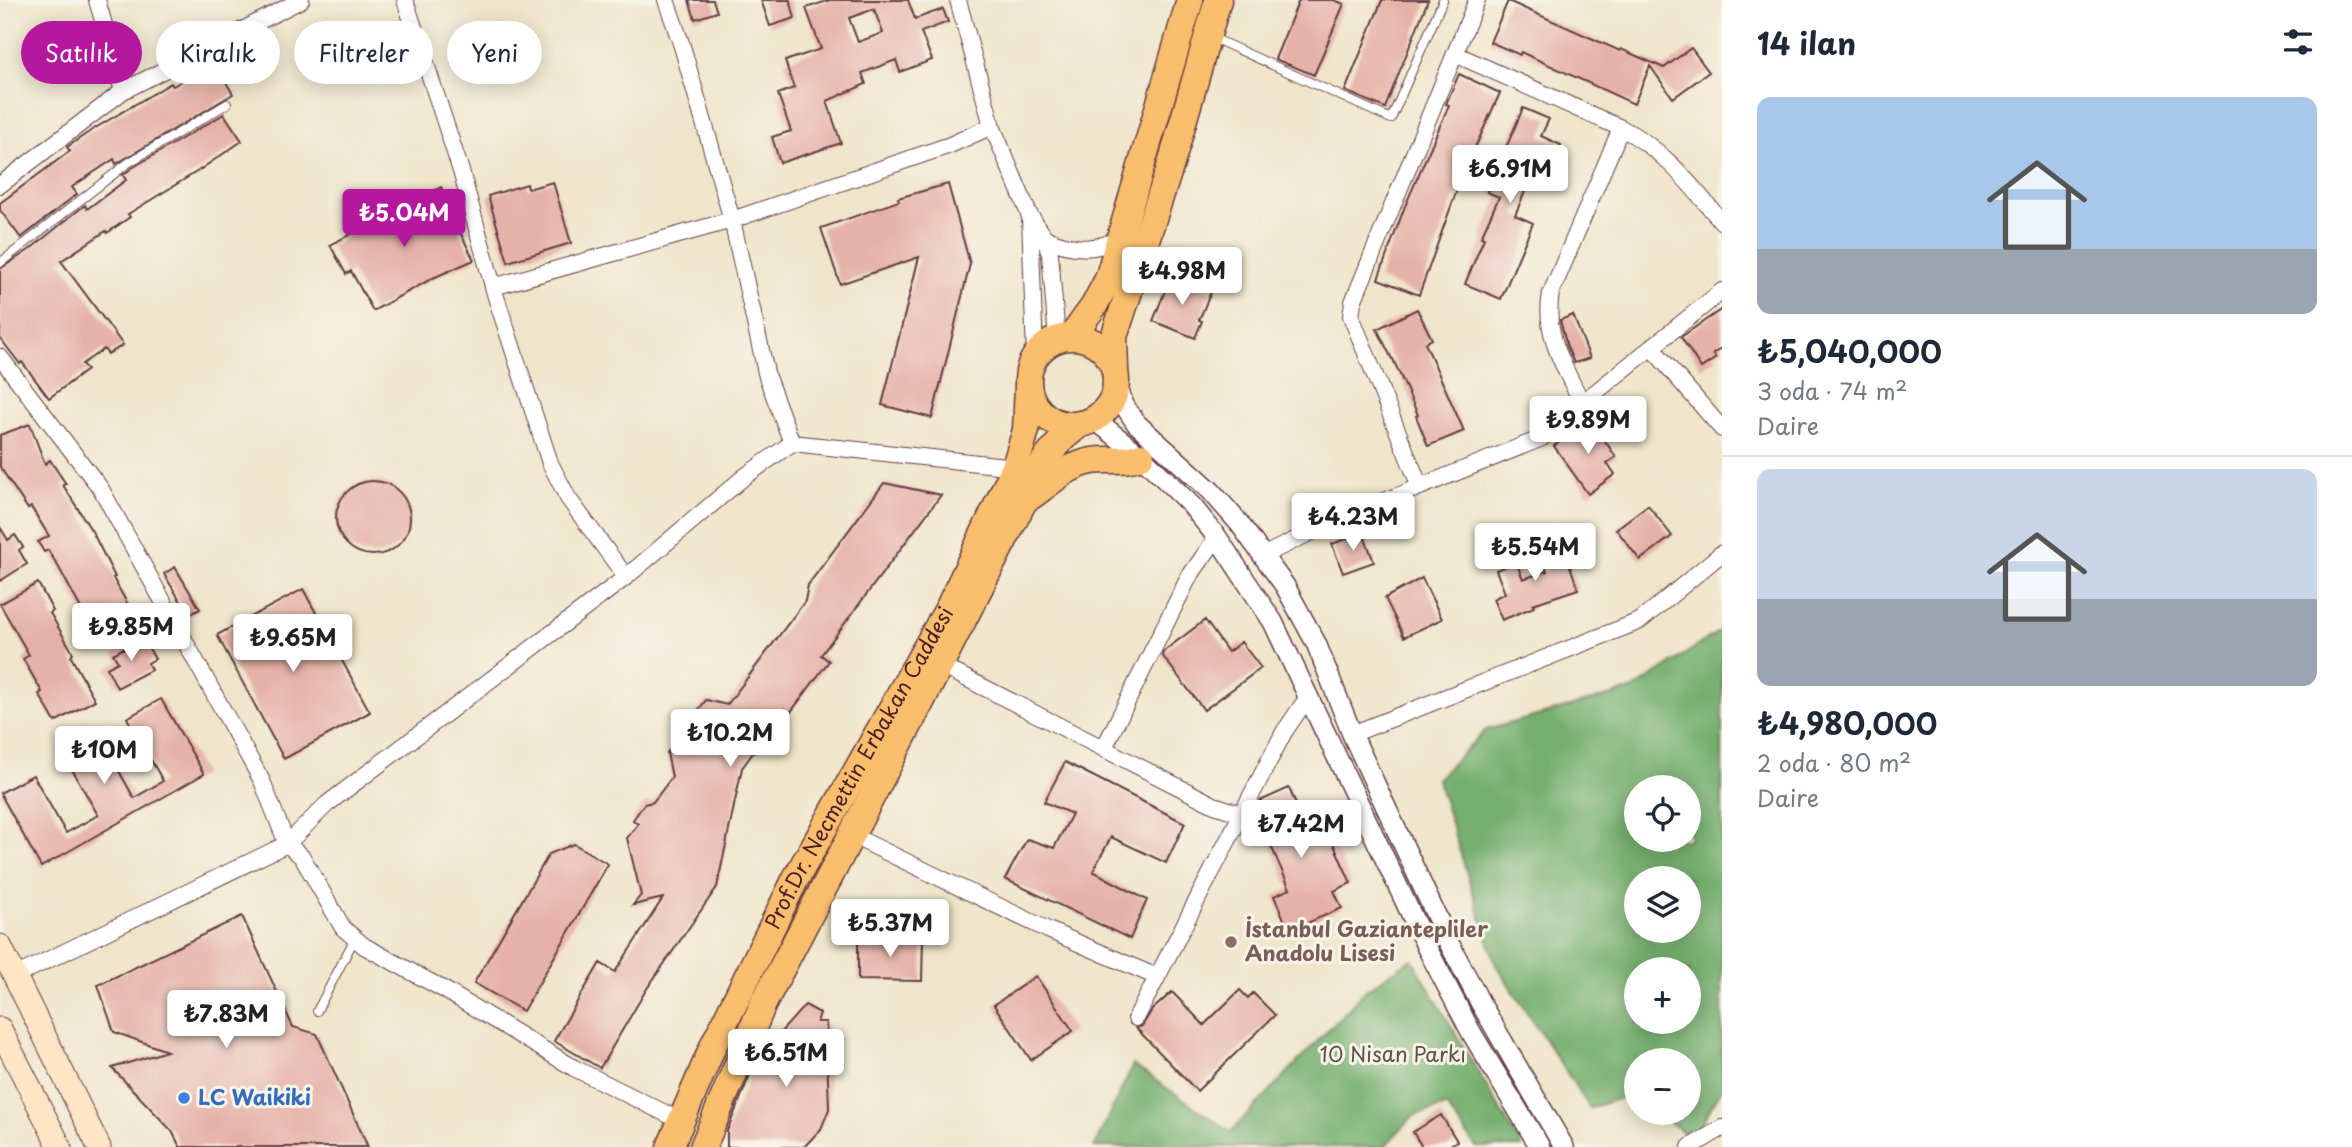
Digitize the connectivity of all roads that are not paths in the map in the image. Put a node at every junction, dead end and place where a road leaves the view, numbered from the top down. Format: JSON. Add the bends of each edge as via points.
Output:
{"nodes":[{"id":1,"x":97,"y":0,"type":"edge"},
{"id":2,"x":301,"y":0,"type":"edge"},
{"id":3,"x":405,"y":0,"type":"edge"},
{"id":4,"x":666,"y":0,"type":"edge"},
{"id":5,"x":958,"y":0,"type":"edge"},
{"id":6,"x":1190,"y":0,"type":"edge"},
{"id":7,"x":1218,"y":0,"type":"edge"},
{"id":8,"x":1443,"y":0,"type":"edge"},
{"id":9,"x":1477,"y":0,"type":"edge"},
{"id":10,"x":1208,"y":35,"type":"junction"},
{"id":11,"x":1455,"y":54,"type":"junction"},
{"id":12,"x":123,"y":91,"type":"junction"},
{"id":13,"x":227,"y":104,"type":"dead end"},
{"id":14,"x":992,"y":126,"type":"junction"},
{"id":15,"x":1621,"y":128,"type":"junction"},
{"id":16,"x":0,"y":185,"type":"edge"},
{"id":17,"x":1029,"y":214,"type":"junction"},
{"id":18,"x":732,"y":220,"type":"junction"},
{"id":19,"x":1722,"y":222,"type":"edge"},
{"id":20,"x":1122,"y":237,"type":"junction"},
{"id":21,"x":1045,"y":238,"type":"junction"},
{"id":22,"x":0,"y":263,"type":"edge"},
{"id":23,"x":493,"y":287,"type":"junction"},
{"id":24,"x":1722,"y":292,"type":"edge"},
{"id":25,"x":1064,"y":338,"type":"junction"},
{"id":26,"x":1652,"y":348,"type":"junction"},
{"id":27,"x":1035,"y":357,"type":"junction"},
{"id":28,"x":0,"y":358,"type":"edge"},
{"id":29,"x":1116,"y":376,"type":"junction"},
{"id":30,"x":1028,"y":385,"type":"junction"},
{"id":31,"x":1582,"y":403,"type":"junction"},
{"id":32,"x":1087,"y":421,"type":"junction"},
{"id":33,"x":1722,"y":429,"type":"edge"},
{"id":34,"x":792,"y":443,"type":"junction"},
{"id":35,"x":1141,"y":456,"type":"junction"},
{"id":36,"x":1015,"y":467,"type":"junction"},
{"id":37,"x":1419,"y":487,"type":"junction"},
{"id":38,"x":1025,"y":499,"type":"junction"},
{"id":39,"x":1217,"y":537,"type":"junction"},
{"id":40,"x":1722,"y":552,"type":"edge"},
{"id":41,"x":1264,"y":555,"type":"junction"},
{"id":42,"x":626,"y":578,"type":"junction"},
{"id":43,"x":940,"y":665,"type":"junction"},
{"id":44,"x":1308,"y":697,"type":"junction"},
{"id":45,"x":1352,"y":734,"type":"junction"},
{"id":46,"x":1104,"y":748,"type":"junction"},
{"id":47,"x":1241,"y":814,"type":"junction"},
{"id":48,"x":852,"y":835,"type":"junction"},
{"id":49,"x":287,"y":844,"type":"junction"},
{"id":50,"x":355,"y":939,"type":"junction"},
{"id":51,"x":0,"y":946,"type":"edge"},
{"id":52,"x":15,"y":976,"type":"junction"},
{"id":53,"x":1157,"y":976,"type":"junction"},
{"id":54,"x":317,"y":1011,"type":"dead end"},
{"id":55,"x":1136,"y":1018,"type":"dead end"},
{"id":56,"x":0,"y":1029,"type":"edge"},
{"id":57,"x":681,"y":1121,"type":"junction"},
{"id":58,"x":1722,"y":1128,"type":"edge"},
{"id":59,"x":60,"y":1147,"type":"edge"},
{"id":60,"x":99,"y":1147,"type":"edge"},
{"id":61,"x":670,"y":1147,"type":"edge"},
{"id":62,"x":703,"y":1147,"type":"edge"},
{"id":63,"x":1540,"y":1147,"type":"edge"},
{"id":64,"x":1564,"y":1147,"type":"edge"},
{"id":65,"x":1690,"y":1147,"type":"edge"}],
"edges":[{"from":1,"to":12,"type":"street"},
{"from":2,"to":12,"type":"street"},
{"from":3,"to":23,"type":"street"},
{"from":4,"to":18,"type":"street"},
{"from":5,"to":14,"type":"street"},
{"from":6,"to":20,"type":"main road"},
{"from":7,"to":10,"type":"main road"},
{"from":8,"to":10,"type":"lane","via":[[1391,118]]},
{"from":9,"to":11,"type":"street"},
{"from":10,"to":29,"type":"main road","via":[[1114,337]]},
{"from":11,"to":15,"type":"street"},
{"from":11,"to":37,"type":"street","via":[[1350,316]]},
{"from":12,"to":16,"type":"street"},
{"from":13,"to":22,"type":"lane","via":[[128,163]]},
{"from":14,"to":17,"type":"street"},
{"from":14,"to":18,"type":"street","via":[[950,145]]},
{"from":15,"to":19,"type":"street","via":[[1669,160]]},
{"from":15,"to":31,"type":"street","via":[[1549,302],[1551,332]]},
{"from":17,"to":21,"type":"street"},
{"from":17,"to":27,"type":"street"},
{"from":18,"to":23,"type":"street"},
{"from":18,"to":34,"type":"street","via":[[767,377]]},
{"from":20,"to":21,"type":"street","via":[[1085,249]]},
{"from":20,"to":25,"type":"main road","via":[[1094,306]]},
{"from":21,"to":25,"type":"street"},
{"from":23,"to":42,"type":"street","via":[[550,463],[568,498]]},
{"from":24,"to":26,"type":"street"},
{"from":25,"to":27,"type":"main road","via":[[1045,346]]},
{"from":25,"to":29,"type":"main road","via":[[1099,345]]},
{"from":26,"to":31,"type":"street"},
{"from":26,"to":33,"type":"street"},
{"from":27,"to":30,"type":"main road"},
{"from":28,"to":49,"type":"street","via":[[102,489],[262,781]]},
{"from":29,"to":32,"type":"main road","via":[[1113,397],[1105,410]]},
{"from":29,"to":41,"type":"street","via":[[1124,405],[1136,423],[1211,491]]},
{"from":30,"to":32,"type":"main road","via":[[1040,411],[1052,420],[1066,424]]},
{"from":30,"to":36,"type":"main road","name":"Prof.Dr. Necmettin Erbakan Caddesi","via":[[1026,430]]},
{"from":31,"to":37,"type":"street","via":[[1542,438]]},
{"from":32,"to":35,"type":"street"},
{"from":32,"to":38,"type":"main road","name":"Prof.Dr. Necmettin Erbakan Caddesi","via":[[1063,438],[1045,460]]},
{"from":34,"to":36,"type":"street"},
{"from":34,"to":42,"type":"street","via":[[744,477]]},
{"from":35,"to":38,"type":"main road","via":[[1080,464]]},
{"from":35,"to":39,"type":"street"},
{"from":36,"to":57,"type":"main road","name":"Prof.Dr. Necmettin Erbakan Caddesi","via":[[949,607],[796,878]]},
{"from":37,"to":41,"type":"street"},
{"from":38,"to":43,"type":"main road","name":"Prof.Dr. Necmettin Erbakan Caddesi"},
{"from":39,"to":44,"type":"street","via":[[1273,622]]},
{"from":39,"to":46,"type":"street","via":[[1189,577]]},
{"from":40,"to":45,"type":"street","via":[[1640,621]]},
{"from":41,"to":45,"type":"street","via":[[1316,643]]},
{"from":42,"to":49,"type":"street","via":[[327,804]]},
{"from":43,"to":46,"type":"street"},
{"from":43,"to":48,"type":"main road","name":"Prof.Dr. Necmettin Erbakan Caddesi"},
{"from":44,"to":47,"type":"street"},
{"from":44,"to":63,"type":"street","via":[[1434,961]]},
{"from":45,"to":64,"type":"street","via":[[1448,941]]},
{"from":46,"to":47,"type":"street","via":[[1214,805]]},
{"from":47,"to":53,"type":"street"},
{"from":48,"to":53,"type":"street","via":[[1048,930]]},
{"from":48,"to":62,"type":"main road","name":"Prof.Dr. Necmettin Erbakan Caddesi","via":[[763,1004]]},
{"from":49,"to":50,"type":"street","via":[[302,857],[343,928]]},
{"from":49,"to":52,"type":"street"},
{"from":50,"to":54,"type":"lane"},
{"from":50,"to":57,"type":"street","via":[[575,1068]]},
{"from":51,"to":52,"type":"main road"},
{"from":52,"to":60,"type":"main road"},
{"from":53,"to":55,"type":"street"},
{"from":56,"to":59,"type":"main road"},
{"from":57,"to":61,"type":"main road","name":"Prof.Dr. Necmettin Erbakan Caddesi"},
{"from":58,"to":65,"type":"street"}]}
